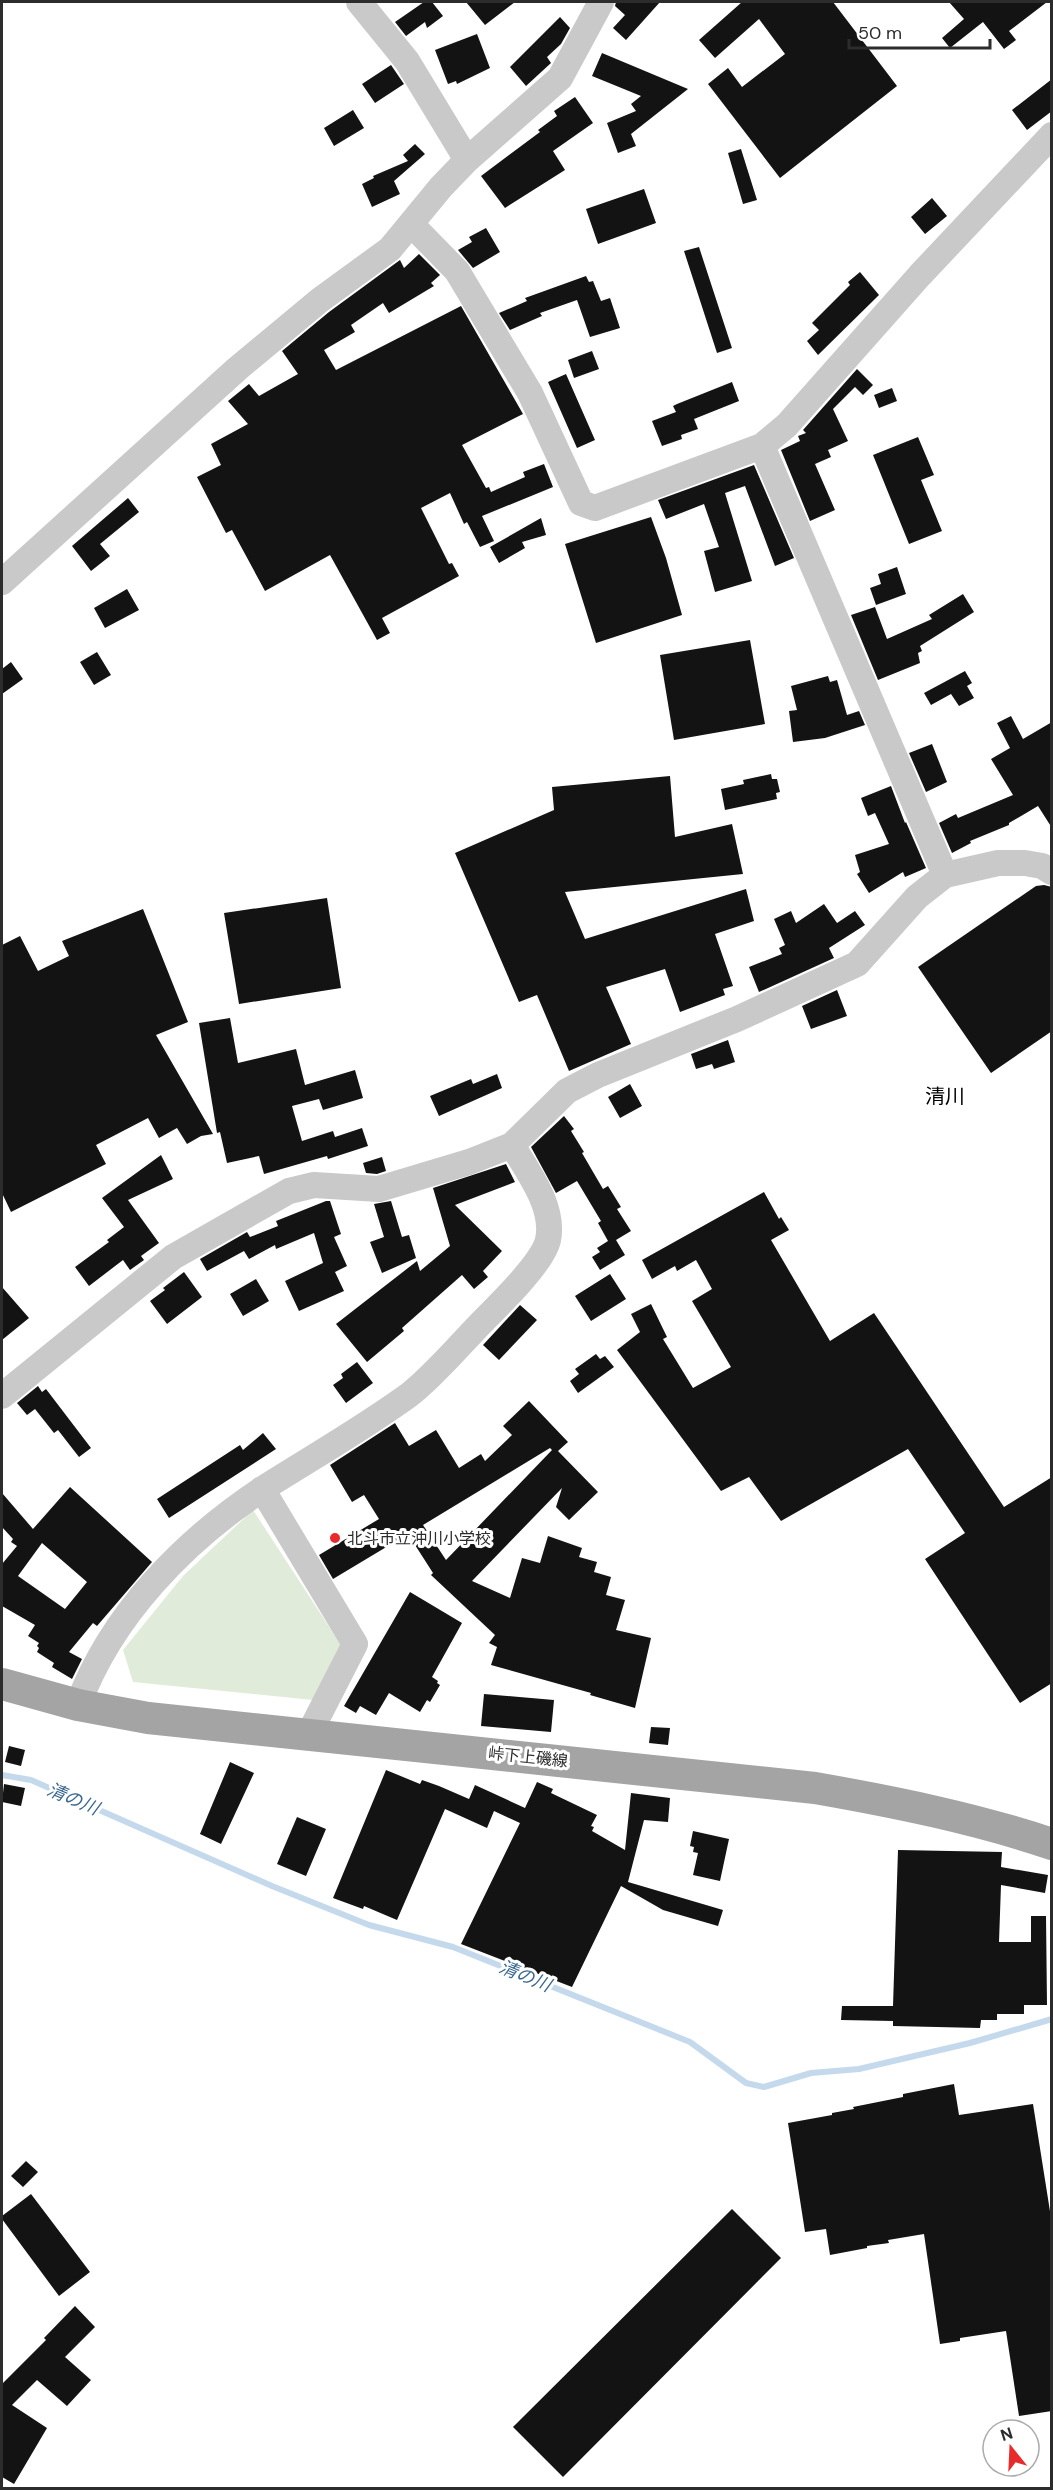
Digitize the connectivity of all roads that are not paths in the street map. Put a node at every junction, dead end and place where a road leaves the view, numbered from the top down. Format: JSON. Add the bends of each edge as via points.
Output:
{"nodes":[{"id":1,"x":359,"y":2,"type":"edge"},
{"id":2,"x":601,"y":2,"type":"edge"},
{"id":3,"x":1052,"y":135,"type":"edge"},
{"id":4,"x":467,"y":160,"type":"junction"},
{"id":5,"x":412,"y":225,"type":"junction"},
{"id":6,"x":762,"y":446,"type":"junction"},
{"id":7,"x":2,"y":582,"type":"edge"},
{"id":8,"x":1052,"y":872,"type":"edge"},
{"id":9,"x":945,"y":875,"type":"junction"},
{"id":10,"x":513,"y":1145,"type":"junction"},
{"id":11,"x":2,"y":1394,"type":"edge"},
{"id":12,"x":262,"y":1489,"type":"junction"},
{"id":13,"x":2,"y":1684,"type":"edge"},
{"id":14,"x":78,"y":1705,"type":"junction"},
{"id":15,"x":309,"y":1734,"type":"junction"},
{"id":16,"x":1052,"y":1844,"type":"edge"}],
"edges":[{"from":1,"to":4,"type":"street","via":[[407,61]]},
{"from":2,"to":4,"type":"street","via":[[560,78]]},
{"from":3,"to":6,"type":"street","via":[[927,267],[787,425]]},
{"from":4,"to":5,"type":"street"},
{"from":5,"to":6,"type":"street","via":[[457,272],[530,393],[581,503],[595,508]]},
{"from":5,"to":7,"type":"street","via":[[390,249],[237,369]]},
{"from":6,"to":9,"type":"street"},
{"from":8,"to":9,"type":"street","via":[[1025,863],[998,863]]},
{"from":9,"to":10,"type":"street","via":[[917,897],[857,964],[567,1091]]},
{"from":10,"to":11,"type":"street","via":[[380,1189],[314,1185],[289,1191],[173,1257]]},
{"from":10,"to":12,"type":"street","via":[[544,1204],[549,1223],[548,1243],[532,1267],[500,1305],[412,1393],[345,1440]]},
{"from":12,"to":14,"type":"street","via":[[202,1534],[166,1569],[114,1636]]},
{"from":12,"to":15,"type":"street","via":[[355,1644]]},
{"from":13,"to":14,"type":"main road","name":"峠下上磯線"},
{"from":14,"to":15,"type":"main road","name":"峠下上磯線","via":[[148,1718]]},
{"from":15,"to":16,"type":"main road","name":"峠下上磯線","via":[[815,1788],[911,1805]]}]}
